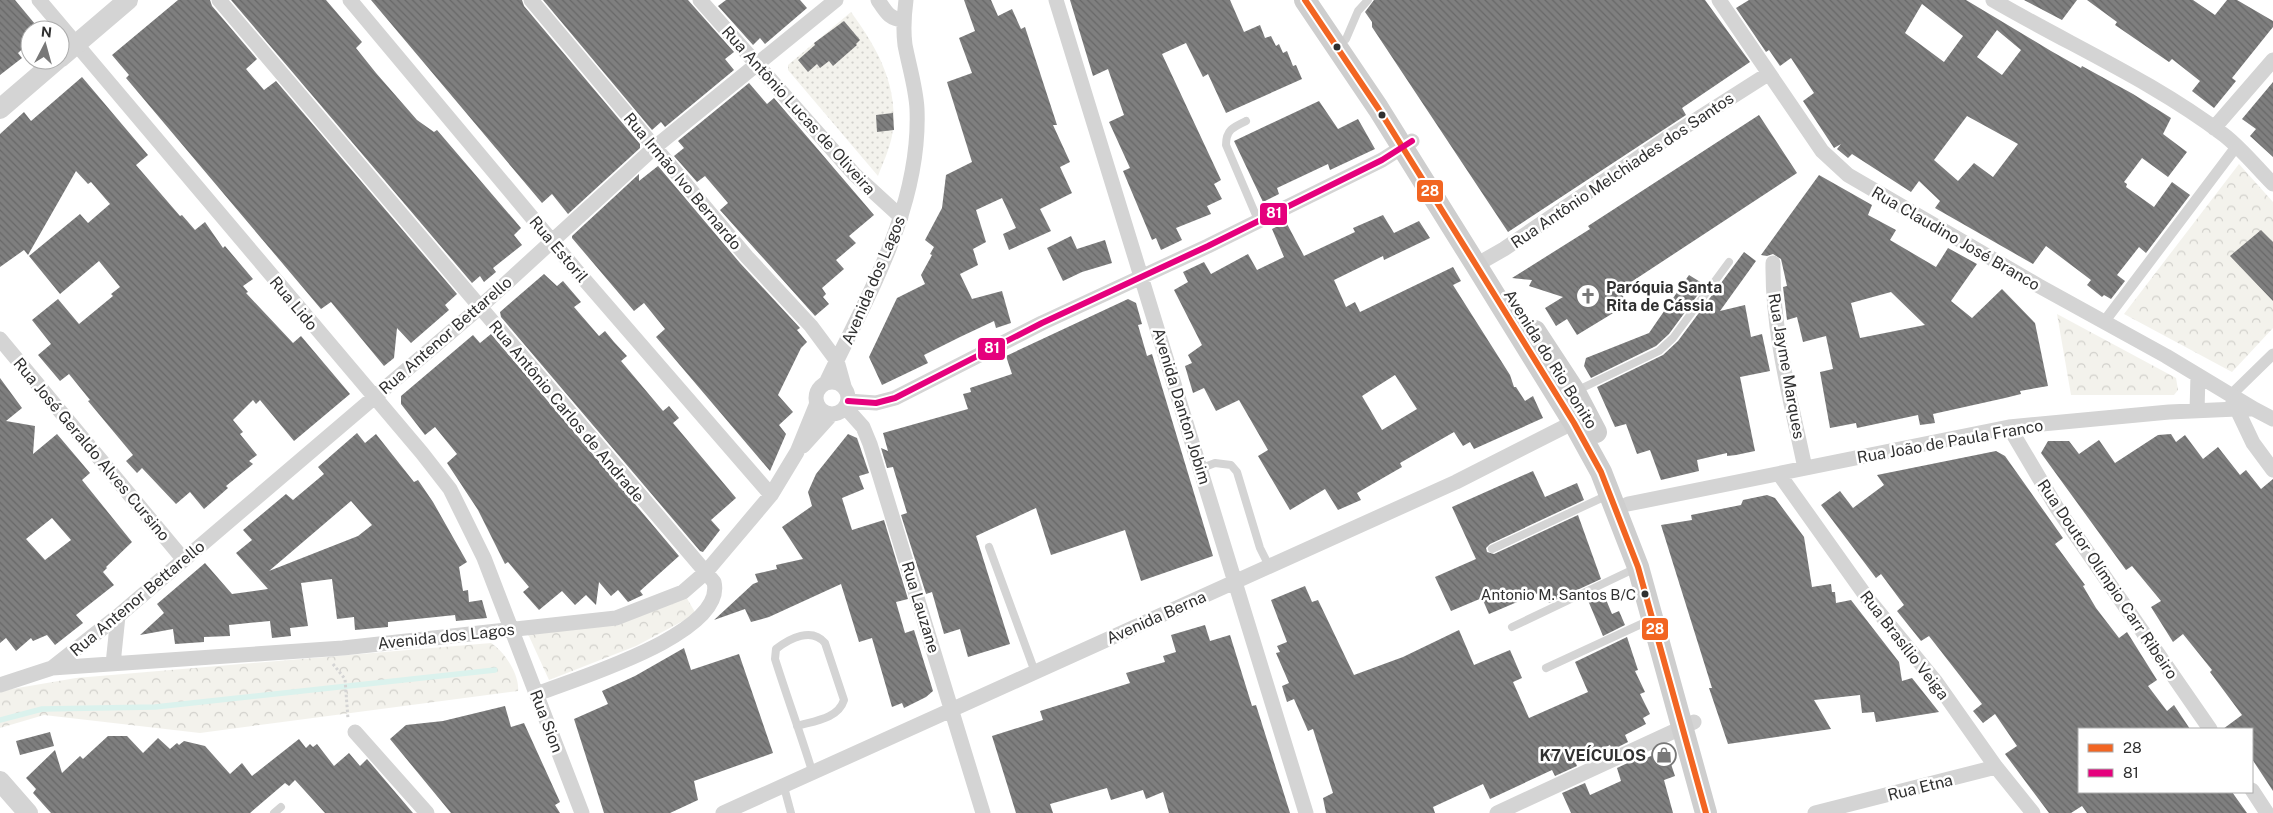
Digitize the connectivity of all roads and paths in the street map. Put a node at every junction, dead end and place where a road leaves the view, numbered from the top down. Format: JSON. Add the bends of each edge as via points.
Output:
{"nodes":[{"id":1,"x":39,"y":0,"type":"edge"},
{"id":2,"x":128,"y":0,"type":"edge"},
{"id":3,"x":219,"y":0,"type":"edge"},
{"id":4,"x":350,"y":0,"type":"edge"},
{"id":5,"x":531,"y":0,"type":"edge"},
{"id":6,"x":700,"y":0,"type":"edge"},
{"id":7,"x":836,"y":0,"type":"edge"},
{"id":8,"x":878,"y":0,"type":"edge"},
{"id":9,"x":906,"y":0,"type":"edge"},
{"id":10,"x":1056,"y":0,"type":"edge"},
{"id":11,"x":1305,"y":0,"type":"edge"},
{"id":12,"x":1322,"y":0,"type":"edge"},
{"id":13,"x":1368,"y":0,"type":"edge"},
{"id":14,"x":1719,"y":0,"type":"edge"},
{"id":15,"x":1993,"y":0,"type":"edge"},
{"id":16,"x":904,"y":20,"type":"junction"},
{"id":17,"x":1346,"y":40,"type":"junction"},
{"id":18,"x":76,"y":44,"type":"junction"},
{"id":19,"x":70,"y":49,"type":"edge"},
{"id":20,"x":2273,"y":60,"type":"edge"},
{"id":21,"x":757,"y":64,"type":"junction"},
{"id":22,"x":46,"y":70,"type":"edge"},
{"id":23,"x":1768,"y":74,"type":"junction"},
{"id":24,"x":0,"y":109,"type":"edge"},
{"id":25,"x":1246,"y":121,"type":"dead end"},
{"id":26,"x":2214,"y":128,"type":"junction"},
{"id":27,"x":1407,"y":144,"type":"junction"},
{"id":28,"x":655,"y":146,"type":"junction"},
{"id":29,"x":2236,"y":147,"type":"junction"},
{"id":30,"x":2273,"y":184,"type":"edge"},
{"id":31,"x":901,"y":217,"type":"junction"},
{"id":32,"x":1258,"y":220,"type":"junction"},
{"id":33,"x":552,"y":240,"type":"junction"},
{"id":34,"x":1482,"y":262,"type":"junction"},
{"id":35,"x":1729,"y":262,"type":"dead end"},
{"id":36,"x":1773,"y":263,"type":"dead end"},
{"id":37,"x":1141,"y":275,"type":"junction"},
{"id":38,"x":479,"y":308,"type":"junction"},
{"id":39,"x":2104,"y":322,"type":"junction"},
{"id":40,"x":0,"y":339,"type":"edge"},
{"id":41,"x":2273,"y":354,"type":"edge"},
{"id":42,"x":837,"y":361,"type":"junction"},
{"id":43,"x":2198,"y":375,"type":"junction"},
{"id":44,"x":826,"y":383,"type":"junction"},
{"id":45,"x":1574,"y":392,"type":"junction"},
{"id":46,"x":2231,"y":395,"type":"junction"},
{"id":47,"x":374,"y":397,"type":"junction"},
{"id":48,"x":842,"y":402,"type":"junction"},
{"id":49,"x":817,"y":403,"type":"junction"},
{"id":50,"x":2237,"y":409,"type":"junction"},
{"id":51,"x":2254,"y":409,"type":"junction"},
{"id":52,"x":2197,"y":411,"type":"junction"},
{"id":53,"x":1581,"y":419,"type":"junction"},
{"id":54,"x":2273,"y":419,"type":"edge"},
{"id":55,"x":2009,"y":427,"type":"junction"},
{"id":56,"x":797,"y":452,"type":"junction"},
{"id":57,"x":1202,"y":468,"type":"junction"},
{"id":58,"x":1805,"y":468,"type":"junction"},
{"id":59,"x":2273,"y":470,"type":"edge"},
{"id":60,"x":1779,"y":474,"type":"junction"},
{"id":61,"x":771,"y":494,"type":"junction"},
{"id":62,"x":1619,"y":499,"type":"junction"},
{"id":63,"x":989,"y":547,"type":"dead end"},
{"id":64,"x":1492,"y":549,"type":"dead end"},
{"id":65,"x":184,"y":560,"type":"junction"},
{"id":66,"x":1269,"y":566,"type":"junction"},
{"id":67,"x":1638,"y":567,"type":"junction"},
{"id":68,"x":706,"y":572,"type":"junction"},
{"id":69,"x":1237,"y":580,"type":"junction"},
{"id":70,"x":118,"y":616,"type":"junction"},
{"id":71,"x":1652,"y":620,"type":"junction"},
{"id":72,"x":1512,"y":627,"type":"dead end"},
{"id":73,"x":511,"y":629,"type":"junction"},
{"id":74,"x":113,"y":664,"type":"junction"},
{"id":75,"x":52,"y":668,"type":"junction"},
{"id":76,"x":1546,"y":668,"type":"dead end"},
{"id":77,"x":1035,"y":672,"type":"junction"},
{"id":78,"x":0,"y":674,"type":"edge"},
{"id":79,"x":23,"y":676,"type":"junction"},
{"id":80,"x":345,"y":679,"type":"dead end"},
{"id":81,"x":0,"y":685,"type":"edge"},
{"id":82,"x":536,"y":694,"type":"junction"},
{"id":83,"x":346,"y":698,"type":"dead end"},
{"id":84,"x":953,"y":709,"type":"junction"},
{"id":85,"x":1688,"y":724,"type":"junction"},
{"id":86,"x":797,"y":726,"type":"junction"},
{"id":87,"x":2209,"y":728,"type":"edge"},
{"id":88,"x":355,"y":732,"type":"dead end"},
{"id":89,"x":1996,"y":767,"type":"junction"},
{"id":90,"x":813,"y":774,"type":"junction"},
{"id":91,"x":0,"y":782,"type":"edge"},
{"id":92,"x":784,"y":787,"type":"junction"},
{"id":93,"x":2253,"y":792,"type":"edge"},
{"id":94,"x":28,"y":813,"type":"edge"},
{"id":95,"x":427,"y":813,"type":"edge"},
{"id":96,"x":582,"y":813,"type":"edge"},
{"id":97,"x":723,"y":813,"type":"edge"},
{"id":98,"x":791,"y":813,"type":"edge"},
{"id":99,"x":983,"y":813,"type":"edge"},
{"id":100,"x":1306,"y":813,"type":"edge"},
{"id":101,"x":1497,"y":813,"type":"edge"},
{"id":102,"x":1706,"y":813,"type":"edge"},
{"id":103,"x":1720,"y":813,"type":"edge"},
{"id":104,"x":1815,"y":813,"type":"edge"},
{"id":105,"x":2034,"y":813,"type":"edge"},
{"id":106,"x":2267,"y":813,"type":"edge"}],
"edges":[{"from":1,"to":18,"type":"street","name":"Rua Lido"},
{"from":2,"to":18,"type":"street"},
{"from":3,"to":38,"type":"street","name":"Rua Antônio Carlos de Andrade"},
{"from":4,"to":33,"type":"street","name":"Rua Estoril"},
{"from":5,"to":28,"type":"street","name":"Rua Irmão Ivo Bernardo"},
{"from":6,"to":21,"type":"street","name":"Rua Antônio Lucas de Oliveira"},
{"from":7,"to":21,"type":"street","name":"Rua Antenor Bettarello"},
{"from":8,"to":16,"type":"street","via":[[894,20]]},
{"from":9,"to":16,"type":"street","name":"Avenida dos Lagos"},
{"from":10,"to":37,"type":"street","name":"Avenida Danton Jobim"},
{"from":11,"to":27,"type":"main road","name":"Avenida do Rio Bonito"},
{"from":12,"to":17,"type":"main road","name":"Avenida do Rio Bonito"},
{"from":13,"to":17,"type":"lane","via":[[1358,12]]},
{"from":14,"to":23,"type":"street","name":"Rua Claudino José Branco"},
{"from":15,"to":26,"type":"street","via":[[2106,60]]},
{"from":16,"to":31,"type":"street","name":"Avenida dos Lagos","via":[[917,108],[914,160]]},
{"from":17,"to":27,"type":"main road","name":"Avenida do Rio Bonito"},
{"from":18,"to":19,"type":"street"},
{"from":18,"to":47,"type":"street","name":"Rua Lido"},
{"from":20,"to":26,"type":"street"},
{"from":21,"to":28,"type":"street","name":"Rua Antenor Bettarello"},
{"from":21,"to":31,"type":"street","name":"Rua Antônio Lucas de Oliveira","via":[[854,174]]},
{"from":22,"to":24,"type":"street"},
{"from":23,"to":34,"type":"street","name":"Rua Antônio Melchiades dos Santos"},
{"from":23,"to":39,"type":"street","name":"Rua Claudino José Branco","via":[[1822,151],[1848,175]]},
{"from":25,"to":32,"type":"lane","via":[[1230,128],[1226,145]]},
{"from":26,"to":29,"type":"street"},
{"from":27,"to":32,"type":"street","via":[[1382,160]]},
{"from":27,"to":34,"type":"main road","name":"Avenida do Rio Bonito"},
{"from":28,"to":33,"type":"street","name":"Rua Antenor Bettarello"},
{"from":28,"to":42,"type":"street","name":"Rua Irmão Ivo Bernardo","via":[[747,257],[811,326]]},
{"from":29,"to":30,"type":"street"},
{"from":29,"to":39,"type":"street"},
{"from":31,"to":42,"type":"street","name":"Avenida dos Lagos"},
{"from":32,"to":37,"type":"street"},
{"from":33,"to":38,"type":"street","name":"Rua Antenor Bettarello"},
{"from":33,"to":61,"type":"street","name":"Rua Estoril"},
{"from":34,"to":45,"type":"main road","name":"Avenida do Rio Bonito"},
{"from":34,"to":53,"type":"main road","name":"Avenida do Rio Bonito"},
{"from":35,"to":45,"type":"lane","via":[[1673,338],[1659,351]]},
{"from":36,"to":58,"type":"street","name":"Rua Jayme Marques","via":[[1779,334]]},
{"from":37,"to":48,"type":"street","via":[[894,398],[876,403]]},
{"from":37,"to":57,"type":"street","name":"Avenida Danton Jobim"},
{"from":38,"to":47,"type":"street","name":"Rua Antenor Bettarello"},
{"from":38,"to":68,"type":"street","name":"Rua Antônio Carlos de Andrade"},
{"from":39,"to":43,"type":"street","name":"Rua Claudino José Branco"},
{"from":40,"to":65,"type":"street","name":"Rua José Geraldo Alves Cursino"},
{"from":41,"to":46,"type":"street"},
{"from":42,"to":44,"type":"street","name":"Avenida dos Lagos"},
{"from":42,"to":48,"type":"street","name":"Avenida dos Lagos"},
{"from":43,"to":46,"type":"street","name":"Rua Claudino José Branco"},
{"from":43,"to":52,"type":"street"},
{"from":44,"to":48,"type":"street","via":[[836,382]]},
{"from":44,"to":49,"type":"street","name":"Avenida dos Lagos","via":[[816,395]]},
{"from":45,"to":53,"type":"main road","name":"Avenida do Rio Bonito"},
{"from":46,"to":50,"type":"street"},
{"from":46,"to":51,"type":"street","name":"Rua Claudino José Branco"},
{"from":47,"to":65,"type":"street","name":"Rua Antenor Bettarello"},
{"from":47,"to":73,"type":"street","name":"Rua Lido","via":[[450,489],[484,558]]},
{"from":48,"to":49,"type":"street","via":[[822,411]]},
{"from":48,"to":56,"type":"street","name":"Avenida dos Lagos"},
{"from":48,"to":84,"type":"street","name":"Rua Lauzane","via":[[863,427],[870,444]]},
{"from":49,"to":56,"type":"street","name":"Avenida dos Lagos"},
{"from":50,"to":51,"type":"street","name":"Rua João de Paula Franco"},
{"from":50,"to":52,"type":"street","name":"Rua João de Paula Franco"},
{"from":50,"to":59,"type":"street","via":[[2253,442]]},
{"from":51,"to":54,"type":"street","name":"Rua João de Paula Franco"},
{"from":52,"to":55,"type":"street","name":"Rua João de Paula Franco"},
{"from":53,"to":62,"type":"main road","name":"Avenida do Rio Bonito","via":[[1602,472]]},
{"from":53,"to":66,"type":"street","name":"Avenida Berna","via":[[1456,482]]},
{"from":55,"to":58,"type":"street","name":"Rua João de Paula Franco"},
{"from":55,"to":87,"type":"street","name":"Rua Doutor Olímpio Carr Ribeiro","via":[[2057,508]]},
{"from":56,"to":61,"type":"street","name":"Avenida dos Lagos"},
{"from":57,"to":66,"type":"lane","via":[[1215,463],[1231,464],[1237,472],[1260,548]]},
{"from":57,"to":69,"type":"street","name":"Avenida Danton Jobim"},
{"from":58,"to":60,"type":"street","name":"Rua João de Paula Franco"},
{"from":60,"to":62,"type":"street","name":"Rua João de Paula Franco"},
{"from":60,"to":89,"type":"street","name":"Rua Brasílio Veiga","via":[[1868,599],[1936,682]]},
{"from":61,"to":68,"type":"street","name":"Avenida dos Lagos"},
{"from":62,"to":64,"type":"lane"},
{"from":62,"to":67,"type":"main road","name":"Avenida do Rio Bonito"},
{"from":62,"to":85,"type":"main road","name":"Avenida do Rio Bonito","via":[[1651,567]]},
{"from":63,"to":77,"type":"lane"},
{"from":65,"to":70,"type":"street","name":"Rua Antenor Bettarello"},
{"from":66,"to":69,"type":"street","name":"Avenida Berna"},
{"from":67,"to":71,"type":"main road","name":"Avenida do Rio Bonito"},
{"from":67,"to":72,"type":"lane"},
{"from":68,"to":73,"type":"street","name":"Avenida dos Lagos","via":[[684,592],[616,618]]},
{"from":68,"to":82,"type":"street","name":"Rua Antônio Carlos de Andrade","via":[[714,582],[716,595],[692,624],[634,658]]},
{"from":69,"to":77,"type":"street","name":"Avenida Berna"},
{"from":69,"to":100,"type":"street","name":"Avenida Danton Jobim"},
{"from":70,"to":74,"type":"street"},
{"from":70,"to":75,"type":"street","name":"Rua Antenor Bettarello"},
{"from":71,"to":76,"type":"lane"},
{"from":71,"to":85,"type":"main road","name":"Avenida do Rio Bonito"},
{"from":73,"to":74,"type":"street","name":"Avenida dos Lagos","via":[[343,648]]},
{"from":73,"to":82,"type":"street","name":"Rua Sion"},
{"from":74,"to":75,"type":"street","name":"Avenida dos Lagos"},
{"from":75,"to":79,"type":"street","name":"Avenida dos Lagos"},
{"from":77,"to":84,"type":"street","name":"Avenida Berna"},
{"from":78,"to":79,"type":"street","name":"Avenida dos Lagos"},
{"from":79,"to":81,"type":"street","name":"Avenida dos Lagos"},
{"from":80,"to":83,"type":"path"},
{"from":82,"to":96,"type":"street","name":"Rua Sion"},
{"from":84,"to":90,"type":"street","name":"Avenida Berna"},
{"from":84,"to":99,"type":"street","name":"Rua Lauzane"},
{"from":85,"to":101,"type":"street"},
{"from":85,"to":102,"type":"main road","name":"Avenida do Rio Bonito"},
{"from":85,"to":103,"type":"main road","name":"Avenida do Rio Bonito"},
{"from":86,"to":86,"type":"lane","via":[[775,658],[776,649],[810,634],[819,636],[825,643],[844,700],[835,714]]},
{"from":86,"to":90,"type":"lane"},
{"from":88,"to":95,"type":"street"},
{"from":89,"to":104,"type":"street","name":"Rua Etna"},
{"from":89,"to":105,"type":"street","name":"Rua Brasílio Veiga"},
{"from":90,"to":92,"type":"street","name":"Avenida Berna"},
{"from":91,"to":94,"type":"street"},
{"from":92,"to":97,"type":"street","name":"Avenida Berna"},
{"from":92,"to":98,"type":"lane"},
{"from":93,"to":106,"type":"street"}]}
